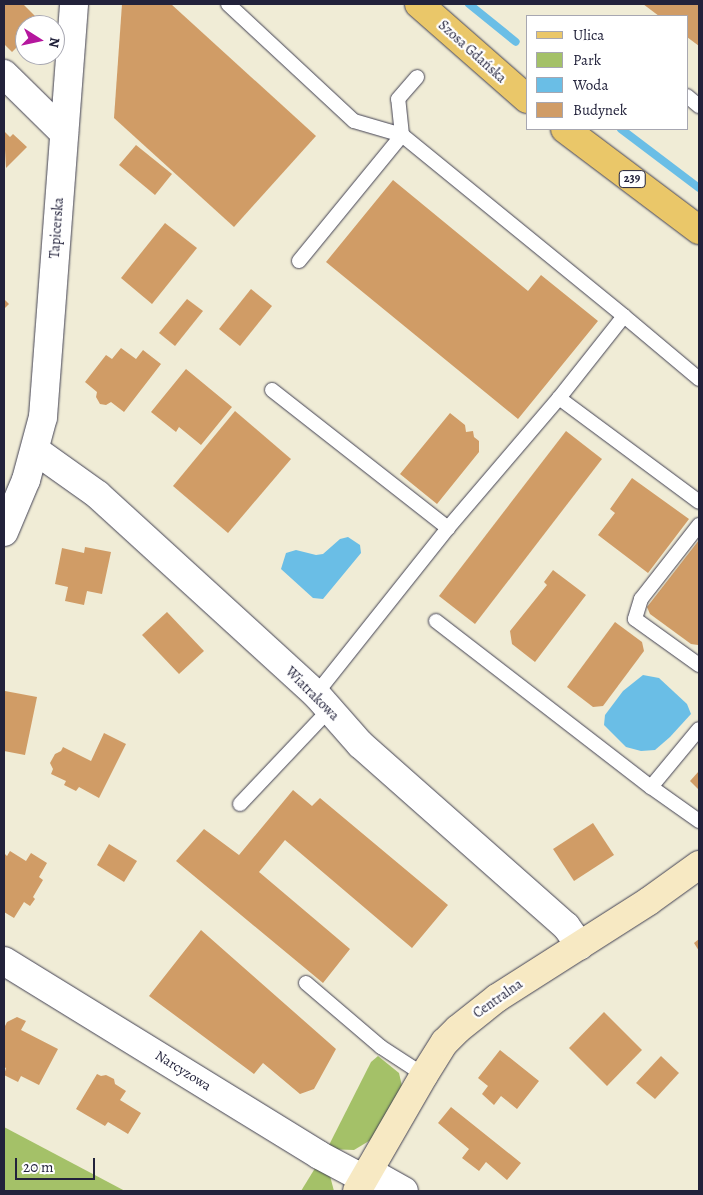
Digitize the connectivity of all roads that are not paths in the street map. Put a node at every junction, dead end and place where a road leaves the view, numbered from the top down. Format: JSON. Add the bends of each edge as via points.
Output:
{"nodes":[{"id":1,"x":74,"y":4,"type":"edge"},
{"id":2,"x":228,"y":4,"type":"edge"},
{"id":3,"x":419,"y":4,"type":"edge"},
{"id":4,"x":4,"y":74,"type":"edge"},
{"id":5,"x":417,"y":77,"type":"dead end"},
{"id":6,"x":688,"y":97,"type":"edge"},
{"id":7,"x":526,"y":98,"type":"edge"},
{"id":8,"x":699,"y":106,"type":"edge"},
{"id":9,"x":566,"y":130,"type":"edge"},
{"id":10,"x":64,"y":133,"type":"junction"},
{"id":11,"x":402,"y":135,"type":"junction"},
{"id":12,"x":699,"y":230,"type":"edge"},
{"id":13,"x":299,"y":261,"type":"dead end"},
{"id":14,"x":624,"y":316,"type":"junction"},
{"id":15,"x":699,"y":379,"type":"edge"},
{"id":16,"x":272,"y":390,"type":"dead end"},
{"id":17,"x":559,"y":398,"type":"junction"},
{"id":18,"x":35,"y":450,"type":"junction"},
{"id":19,"x":699,"y":502,"type":"edge"},
{"id":20,"x":699,"y":525,"type":"edge"},
{"id":21,"x":448,"y":528,"type":"junction"},
{"id":22,"x":4,"y":532,"type":"edge"},
{"id":23,"x":436,"y":621,"type":"dead end"},
{"id":24,"x":699,"y":665,"type":"edge"},
{"id":25,"x":322,"y":702,"type":"junction"},
{"id":26,"x":699,"y":729,"type":"edge"},
{"id":27,"x":650,"y":787,"type":"junction"},
{"id":28,"x":240,"y":804,"type":"dead end"},
{"id":29,"x":699,"y":820,"type":"edge"},
{"id":30,"x":699,"y":865,"type":"edge"},
{"id":31,"x":580,"y":946,"type":"junction"},
{"id":32,"x":4,"y":961,"type":"edge"},
{"id":33,"x":306,"y":983,"type":"dead end"},
{"id":34,"x":424,"y":1075,"type":"junction"},
{"id":35,"x":363,"y":1180,"type":"edge"},
{"id":36,"x":404,"y":1191,"type":"edge"}],
"edges":[{"from":1,"to":10,"type":"street","name":"Tapicerska"},
{"from":2,"to":11,"type":"lane","via":[[354,121]]},
{"from":3,"to":7,"type":"main road","name":"Szosa Gdańska"},
{"from":4,"to":10,"type":"street"},
{"from":5,"to":11,"type":"lane","via":[[398,99]]},
{"from":6,"to":8,"type":"lane"},
{"from":9,"to":12,"type":"main road","number":"239"},
{"from":10,"to":18,"type":"street","name":"Tapicerska","via":[[43,417]]},
{"from":11,"to":13,"type":"lane"},
{"from":11,"to":14,"type":"lane"},
{"from":14,"to":15,"type":"lane"},
{"from":14,"to":17,"type":"lane"},
{"from":16,"to":21,"type":"lane"},
{"from":17,"to":19,"type":"lane"},
{"from":17,"to":21,"type":"lane"},
{"from":18,"to":22,"type":"street","name":"Tapicerska"},
{"from":18,"to":25,"type":"street","name":"Wiatrakowa","via":[[98,495]]},
{"from":20,"to":24,"type":"lane","via":[[641,599],[635,619]]},
{"from":21,"to":25,"type":"lane"},
{"from":23,"to":27,"type":"lane"},
{"from":25,"to":28,"type":"lane"},
{"from":25,"to":31,"type":"street","name":"Wiatrakowa","via":[[360,744],[566,926]]},
{"from":26,"to":27,"type":"lane"},
{"from":27,"to":29,"type":"lane"},
{"from":30,"to":31,"type":"street","name":"Centralna"},
{"from":31,"to":34,"type":"street","name":"Centralna","via":[[470,1017],[445,1042]]},
{"from":32,"to":35,"type":"street","name":"Narcyzowa"},
{"from":33,"to":34,"type":"lane","via":[[381,1047]]},
{"from":34,"to":35,"type":"street","name":"Centralna"},
{"from":35,"to":36,"type":"street","name":"Narcyzowa"}]}
